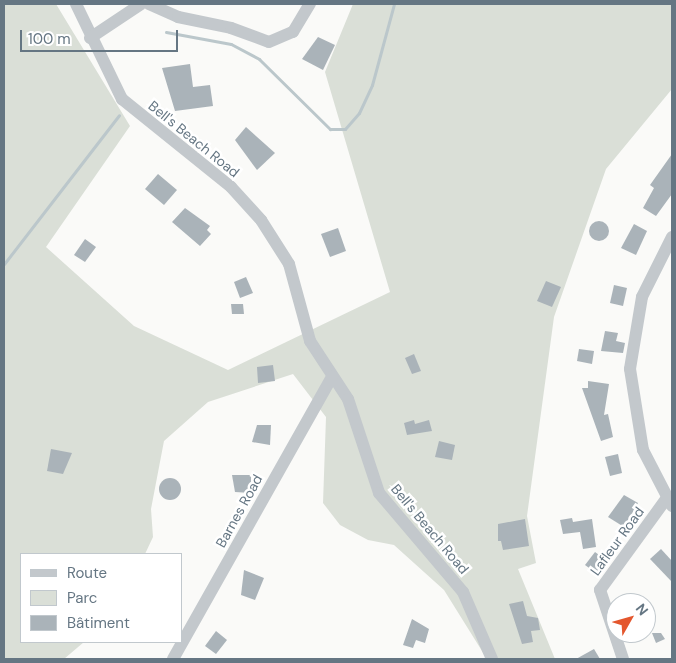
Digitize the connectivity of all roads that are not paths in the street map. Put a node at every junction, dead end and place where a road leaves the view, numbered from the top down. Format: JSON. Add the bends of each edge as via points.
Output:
{"nodes":[{"id":1,"x":76,"y":4,"type":"edge"},
{"id":2,"x":141,"y":4,"type":"edge"},
{"id":3,"x":149,"y":4,"type":"edge"},
{"id":4,"x":310,"y":4,"type":"edge"},
{"id":5,"x":90,"y":38,"type":"junction"},
{"id":6,"x":672,"y":237,"type":"edge"},
{"id":7,"x":332,"y":377,"type":"junction"},
{"id":8,"x":669,"y":503,"type":"edge"},
{"id":9,"x":173,"y":659,"type":"edge"},
{"id":10,"x":492,"y":659,"type":"edge"},
{"id":11,"x":623,"y":659,"type":"edge"}],
"edges":[{"from":1,"to":5,"type":"street","name":"Bell's Beach Road"},
{"from":2,"to":5,"type":"street"},
{"from":3,"to":4,"type":"street","via":[[178,17],[231,28],[269,42],[293,32]]},
{"from":5,"to":7,"type":"street","name":"Bell's Beach Road","via":[[122,99],[218,176],[261,220],[289,264],[310,341]]},
{"from":6,"to":8,"type":"street","via":[[642,297],[630,369],[643,450]]},
{"from":7,"to":9,"type":"street","name":"Barnes Road"},
{"from":7,"to":10,"type":"street","name":"Bell's Beach Road","via":[[348,400],[379,493],[463,592]]},
{"from":8,"to":11,"type":"street","name":"Lafleur Road","via":[[600,590]]}]}
